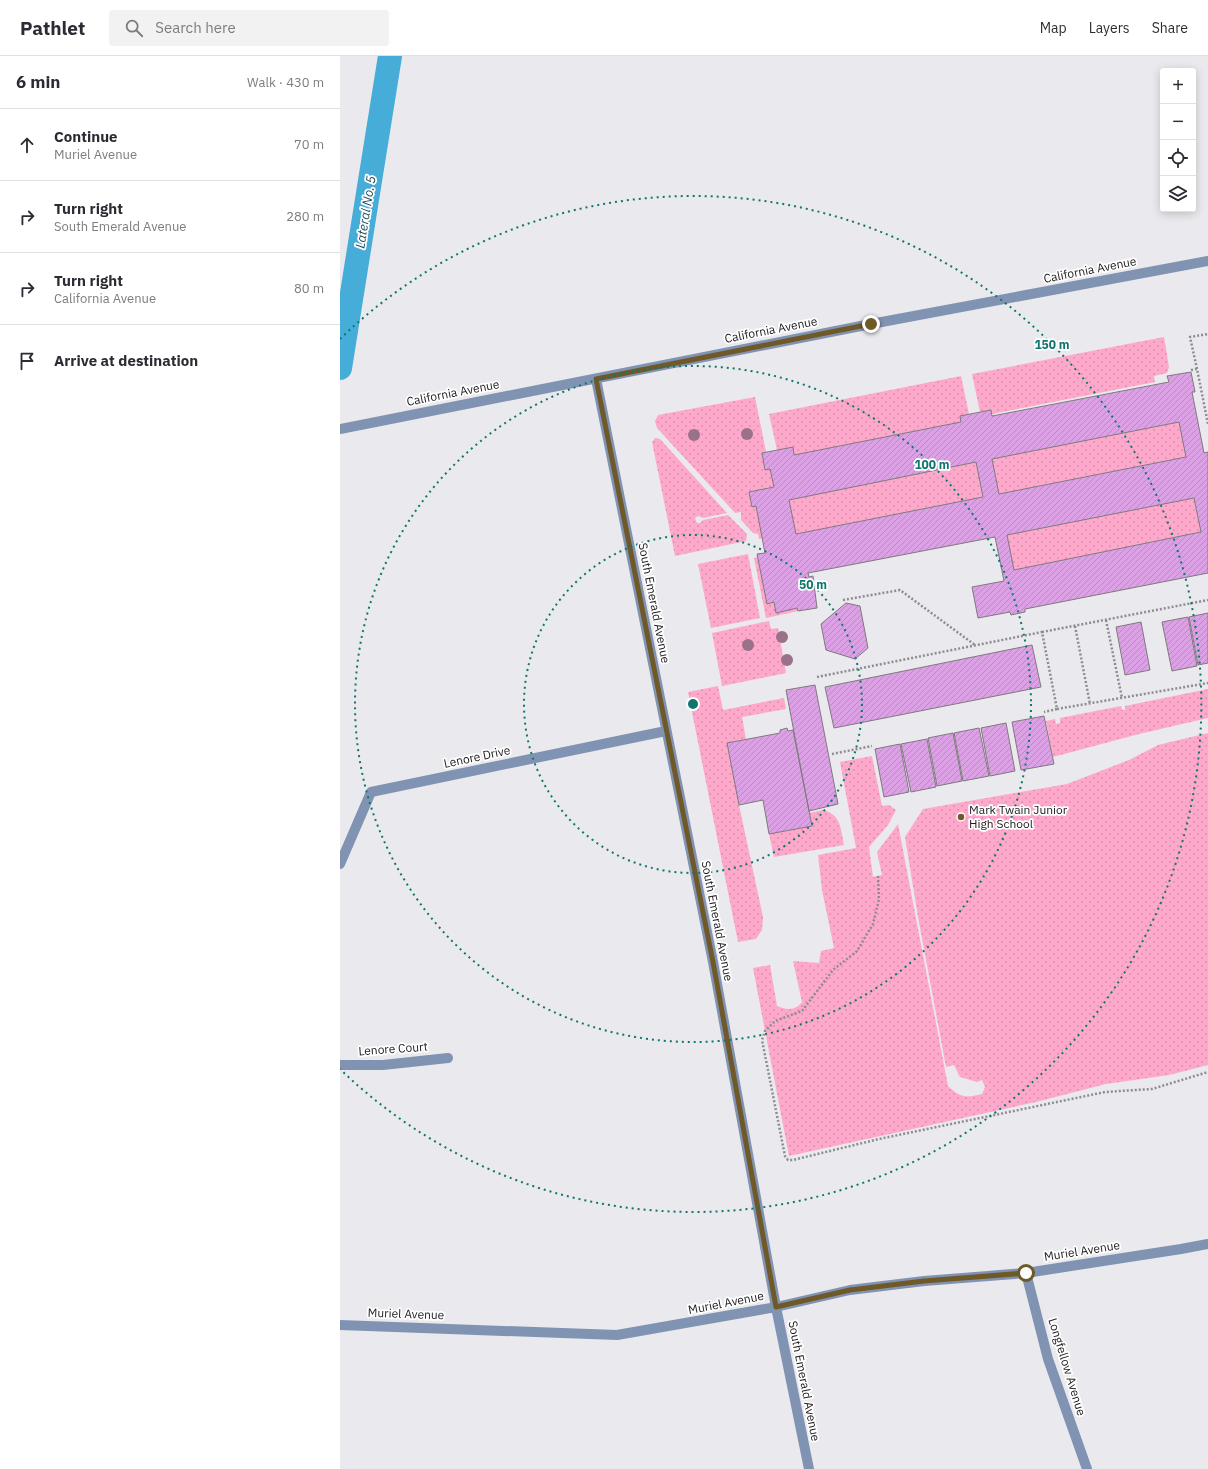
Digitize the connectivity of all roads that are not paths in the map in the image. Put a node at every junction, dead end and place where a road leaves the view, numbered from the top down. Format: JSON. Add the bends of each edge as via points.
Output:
{"nodes":[{"id":1,"x":1208,"y":261,"type":"edge"},
{"id":2,"x":596,"y":379,"type":"junction"},
{"id":3,"x":340,"y":429,"type":"edge"},
{"id":4,"x":666,"y":731,"type":"junction"},
{"id":5,"x":340,"y":864,"type":"edge"},
{"id":6,"x":448,"y":1058,"type":"dead end"},
{"id":7,"x":340,"y":1065,"type":"edge"},
{"id":8,"x":1208,"y":1244,"type":"edge"},
{"id":9,"x":1026,"y":1273,"type":"junction"},
{"id":10,"x":776,"y":1307,"type":"junction"},
{"id":11,"x":340,"y":1325,"type":"edge"},
{"id":12,"x":809,"y":1469,"type":"edge"},
{"id":13,"x":1087,"y":1469,"type":"edge"}],
"edges":[{"from":1,"to":2,"type":"street","name":"California Avenue"},
{"from":2,"to":3,"type":"street","name":"California Avenue"},
{"from":2,"to":4,"type":"street","name":"South Emerald Avenue"},
{"from":4,"to":5,"type":"street","name":"Lenore Drive","via":[[371,792]]},
{"from":4,"to":10,"type":"street","name":"South Emerald Avenue","via":[[713,962]]},
{"from":6,"to":7,"type":"street","name":"Lenore Court","via":[[383,1065]]},
{"from":8,"to":9,"type":"street","name":"Muriel Avenue"},
{"from":9,"to":10,"type":"street","name":"Muriel Avenue","via":[[850,1290]]},
{"from":9,"to":13,"type":"street","name":"Longfellow Avenue","via":[[1048,1359]]},
{"from":10,"to":11,"type":"street","name":"Muriel Avenue","via":[[617,1335]]},
{"from":10,"to":12,"type":"street","name":"South Emerald Avenue"}]}
